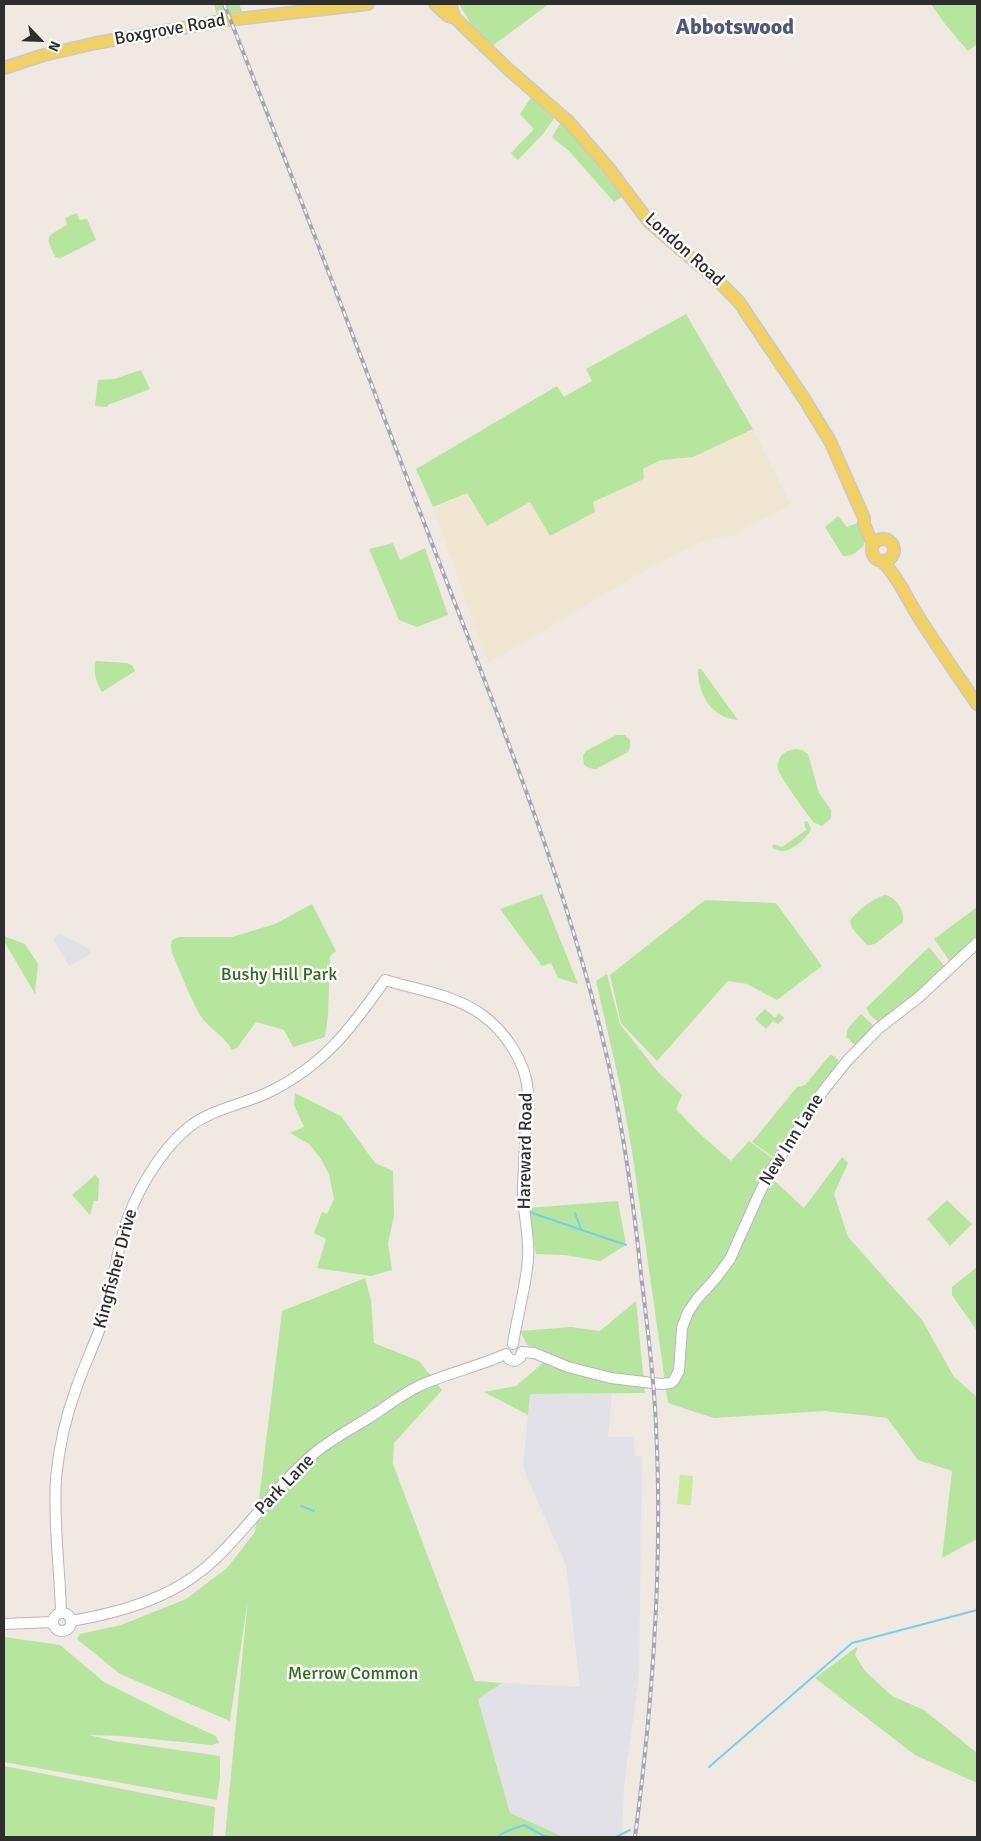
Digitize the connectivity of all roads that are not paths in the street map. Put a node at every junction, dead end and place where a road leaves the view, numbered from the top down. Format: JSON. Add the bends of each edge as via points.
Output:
{"nodes":[{"id":1,"x":368,"y":4,"type":"edge"},
{"id":2,"x":435,"y":4,"type":"edge"},
{"id":3,"x":450,"y":4,"type":"edge"},
{"id":4,"x":455,"y":18,"type":"junction"},
{"id":5,"x":4,"y":68,"type":"edge"},
{"id":6,"x":877,"y":542,"type":"junction"},
{"id":7,"x":893,"y":555,"type":"junction"},
{"id":8,"x":882,"y":561,"type":"junction"},
{"id":9,"x":900,"y":584,"type":"junction"},
{"id":10,"x":977,"y":704,"type":"edge"},
{"id":11,"x":977,"y":943,"type":"edge"},
{"id":12,"x":385,"y":980,"type":"joint"},
{"id":13,"x":513,"y":1344,"type":"junction"},
{"id":14,"x":522,"y":1352,"type":"junction"},
{"id":15,"x":506,"y":1354,"type":"junction"},
{"id":16,"x":62,"y":1613,"type":"junction"},
{"id":17,"x":71,"y":1621,"type":"junction"},
{"id":18,"x":53,"y":1622,"type":"junction"},
{"id":19,"x":4,"y":1624,"type":"edge"}],
"edges":[{"from":1,"to":5,"type":"main road","name":"Boxgrove Road","via":[[233,20],[78,46]]},
{"from":2,"to":4,"type":"main road","name":"London Road"},
{"from":3,"to":4,"type":"main road"},
{"from":4,"to":6,"type":"main road","name":"London Road","via":[[569,122],[649,222],[739,302],[830,441]]},
{"from":6,"to":7,"type":"main road","via":[[890,540]]},
{"from":6,"to":8,"type":"main road","via":[[873,554]]},
{"from":7,"to":8,"type":"main road"},
{"from":7,"to":9,"type":"main road","via":[[901,577]]},
{"from":8,"to":9,"type":"main road"},
{"from":9,"to":10,"type":"main road"},
{"from":11,"to":14,"type":"main road","name":"New Inn Lane","via":[[918,998],[879,1028],[823,1091],[771,1171],[730,1259],[688,1312],[682,1328],[679,1371],[671,1383],[612,1378],[568,1367],[534,1352]]},
{"from":12,"to":13,"type":"main road","name":"Hareward Road","via":[[428,990],[482,1014],[516,1053],[523,1071],[528,1092],[523,1194],[528,1259]]},
{"from":12,"to":16,"type":"main road","name":"Kingfisher Drive","via":[[352,1026],[319,1059],[287,1082],[199,1120],[188,1128],[155,1165],[136,1198],[122,1234],[104,1318],[75,1391],[62,1440],[55,1499]]},
{"from":13,"to":14,"type":"main road"},
{"from":13,"to":15,"type":"main road"},
{"from":14,"to":15,"type":"main road","via":[[517,1360],[511,1360]]},
{"from":15,"to":17,"type":"main road","name":"Park Lane","via":[[397,1397],[317,1451],[283,1483],[214,1560],[190,1579],[137,1606]]},
{"from":16,"to":17,"type":"main road"},
{"from":16,"to":18,"type":"main road"},
{"from":17,"to":18,"type":"main road","via":[[63,1631],[57,1630]]},
{"from":18,"to":19,"type":"main road"}]}
